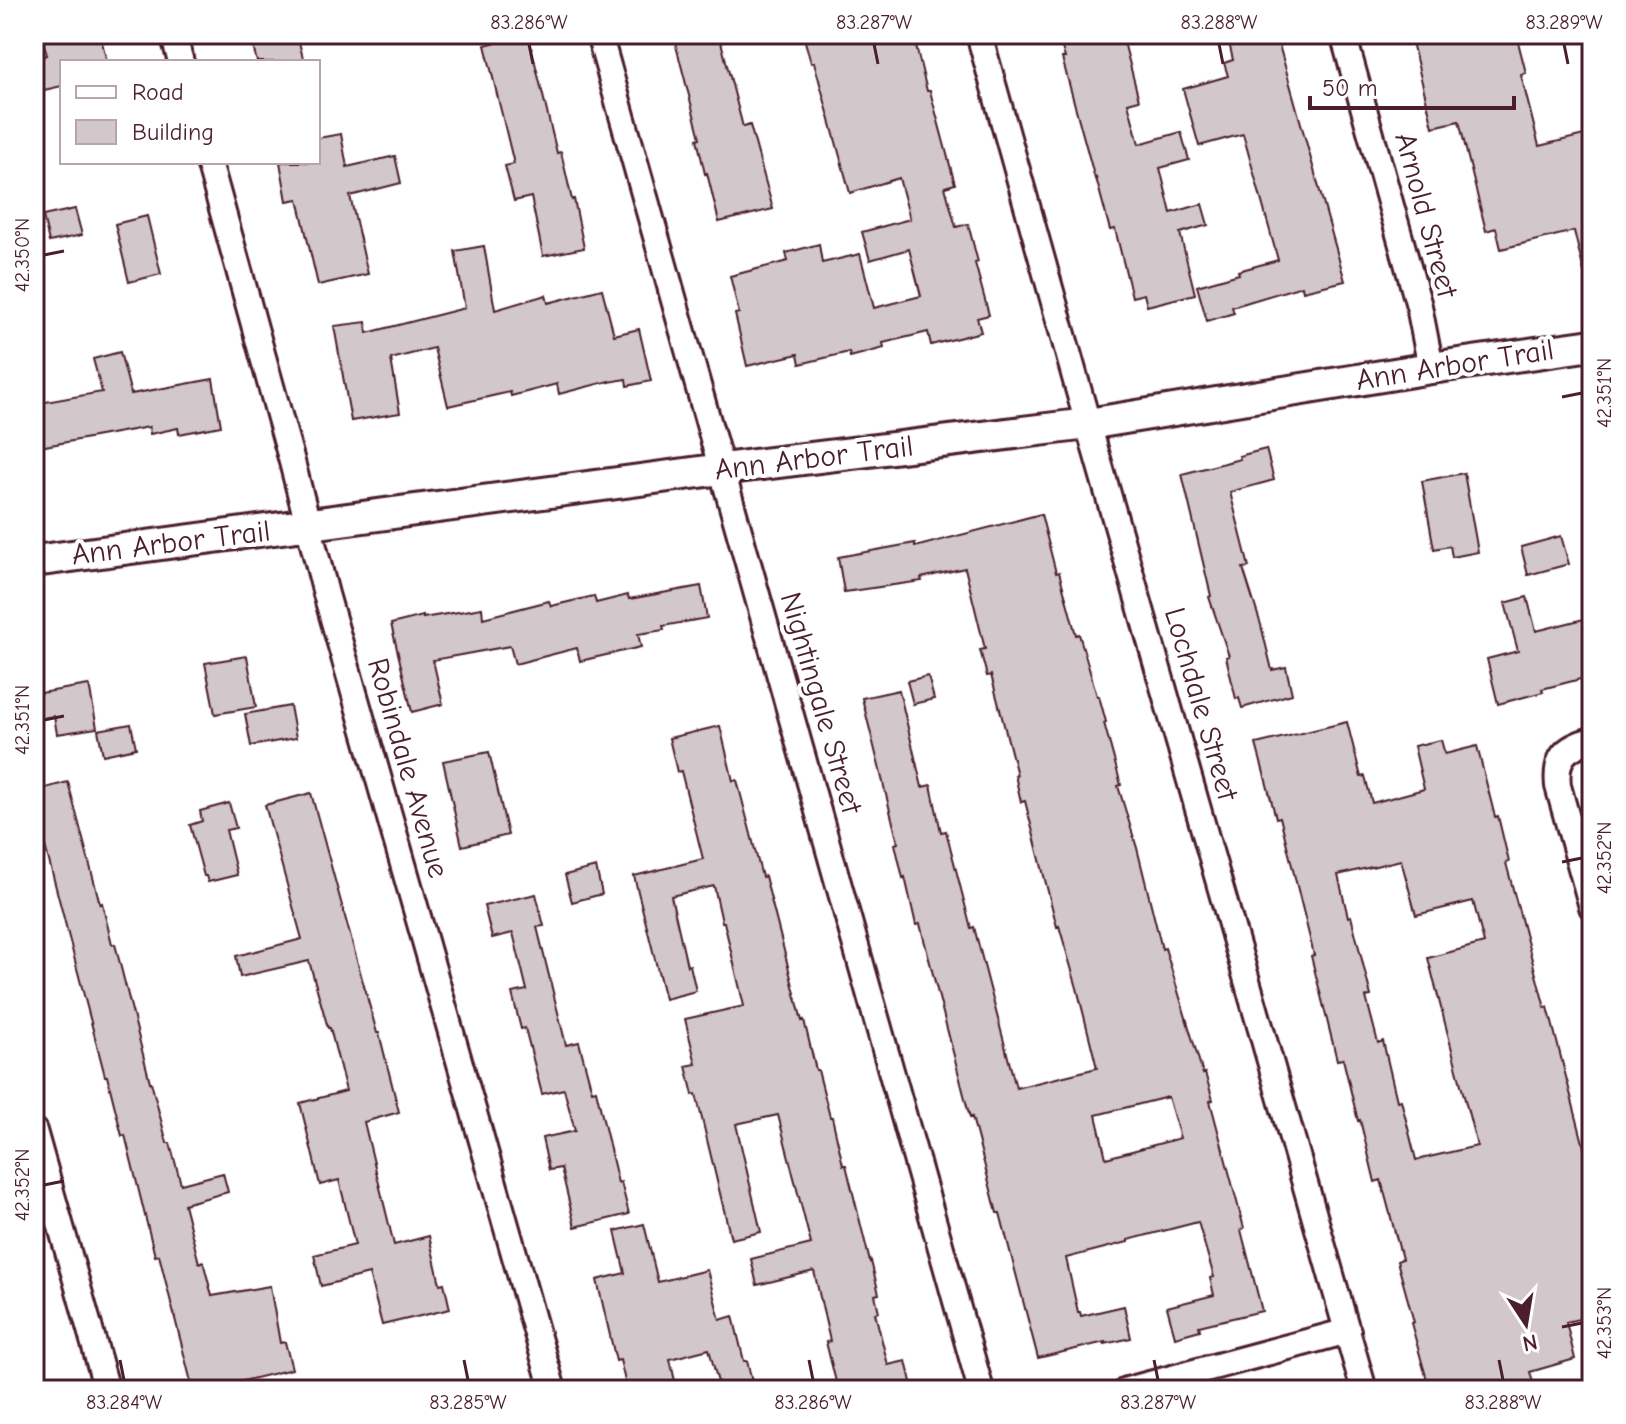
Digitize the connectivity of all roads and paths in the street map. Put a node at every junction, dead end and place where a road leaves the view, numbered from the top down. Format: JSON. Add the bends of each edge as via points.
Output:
{"nodes":[{"id":1,"x":173,"y":34,"type":"edge"},
{"id":2,"x":599,"y":34,"type":"edge"},
{"id":3,"x":979,"y":34,"type":"edge"},
{"id":4,"x":1343,"y":34,"type":"edge"},
{"id":5,"x":180,"y":60,"type":"edge"},
{"id":6,"x":210,"y":164,"type":"edge"},
{"id":7,"x":1592,"y":345,"type":"edge"},
{"id":8,"x":1431,"y":368,"type":"junction"},
{"id":9,"x":1088,"y":424,"type":"junction"},
{"id":10,"x":722,"y":469,"type":"junction"},
{"id":11,"x":307,"y":525,"type":"junction"},
{"id":12,"x":34,"y":561,"type":"edge"},
{"id":13,"x":1592,"y":740,"type":"edge"},
{"id":14,"x":1592,"y":907,"type":"edge"},
{"id":15,"x":34,"y":1131,"type":"edge"},
{"id":16,"x":1348,"y":1331,"type":"junction"},
{"id":17,"x":107,"y":1390,"type":"edge"},
{"id":18,"x":553,"y":1390,"type":"edge"},
{"id":19,"x":981,"y":1390,"type":"edge"},
{"id":20,"x":1127,"y":1390,"type":"edge"},
{"id":21,"x":1364,"y":1390,"type":"edge"}],
"edges":[{"from":1,"to":5,"type":"street"},
{"from":2,"to":10,"type":"street","name":"Nightingale Street"},
{"from":3,"to":9,"type":"street","name":"Lochdale Street"},
{"from":4,"to":8,"type":"street","name":"Arnold Street","via":[[1419,306]]},
{"from":6,"to":11,"type":"street","name":"Robindale Avenue"},
{"from":7,"to":8,"type":"street","name":"Ann Arbor Trail"},
{"from":8,"to":9,"type":"street","name":"Ann Arbor Trail"},
{"from":9,"to":10,"type":"street","name":"Ann Arbor Trail"},
{"from":9,"to":16,"type":"street","name":"Lochdale Street"},
{"from":10,"to":11,"type":"street","name":"Ann Arbor Trail"},
{"from":10,"to":19,"type":"street","name":"Nightingale Street"},
{"from":11,"to":12,"type":"street","name":"Ann Arbor Trail"},
{"from":11,"to":18,"type":"street","name":"Robindale Avenue"},
{"from":13,"to":14,"type":"street","via":[[1564,754],[1556,773]]},
{"from":15,"to":17,"type":"street"},
{"from":16,"to":20,"type":"street"},
{"from":16,"to":21,"type":"street","name":"Lochdale Street"}]}
